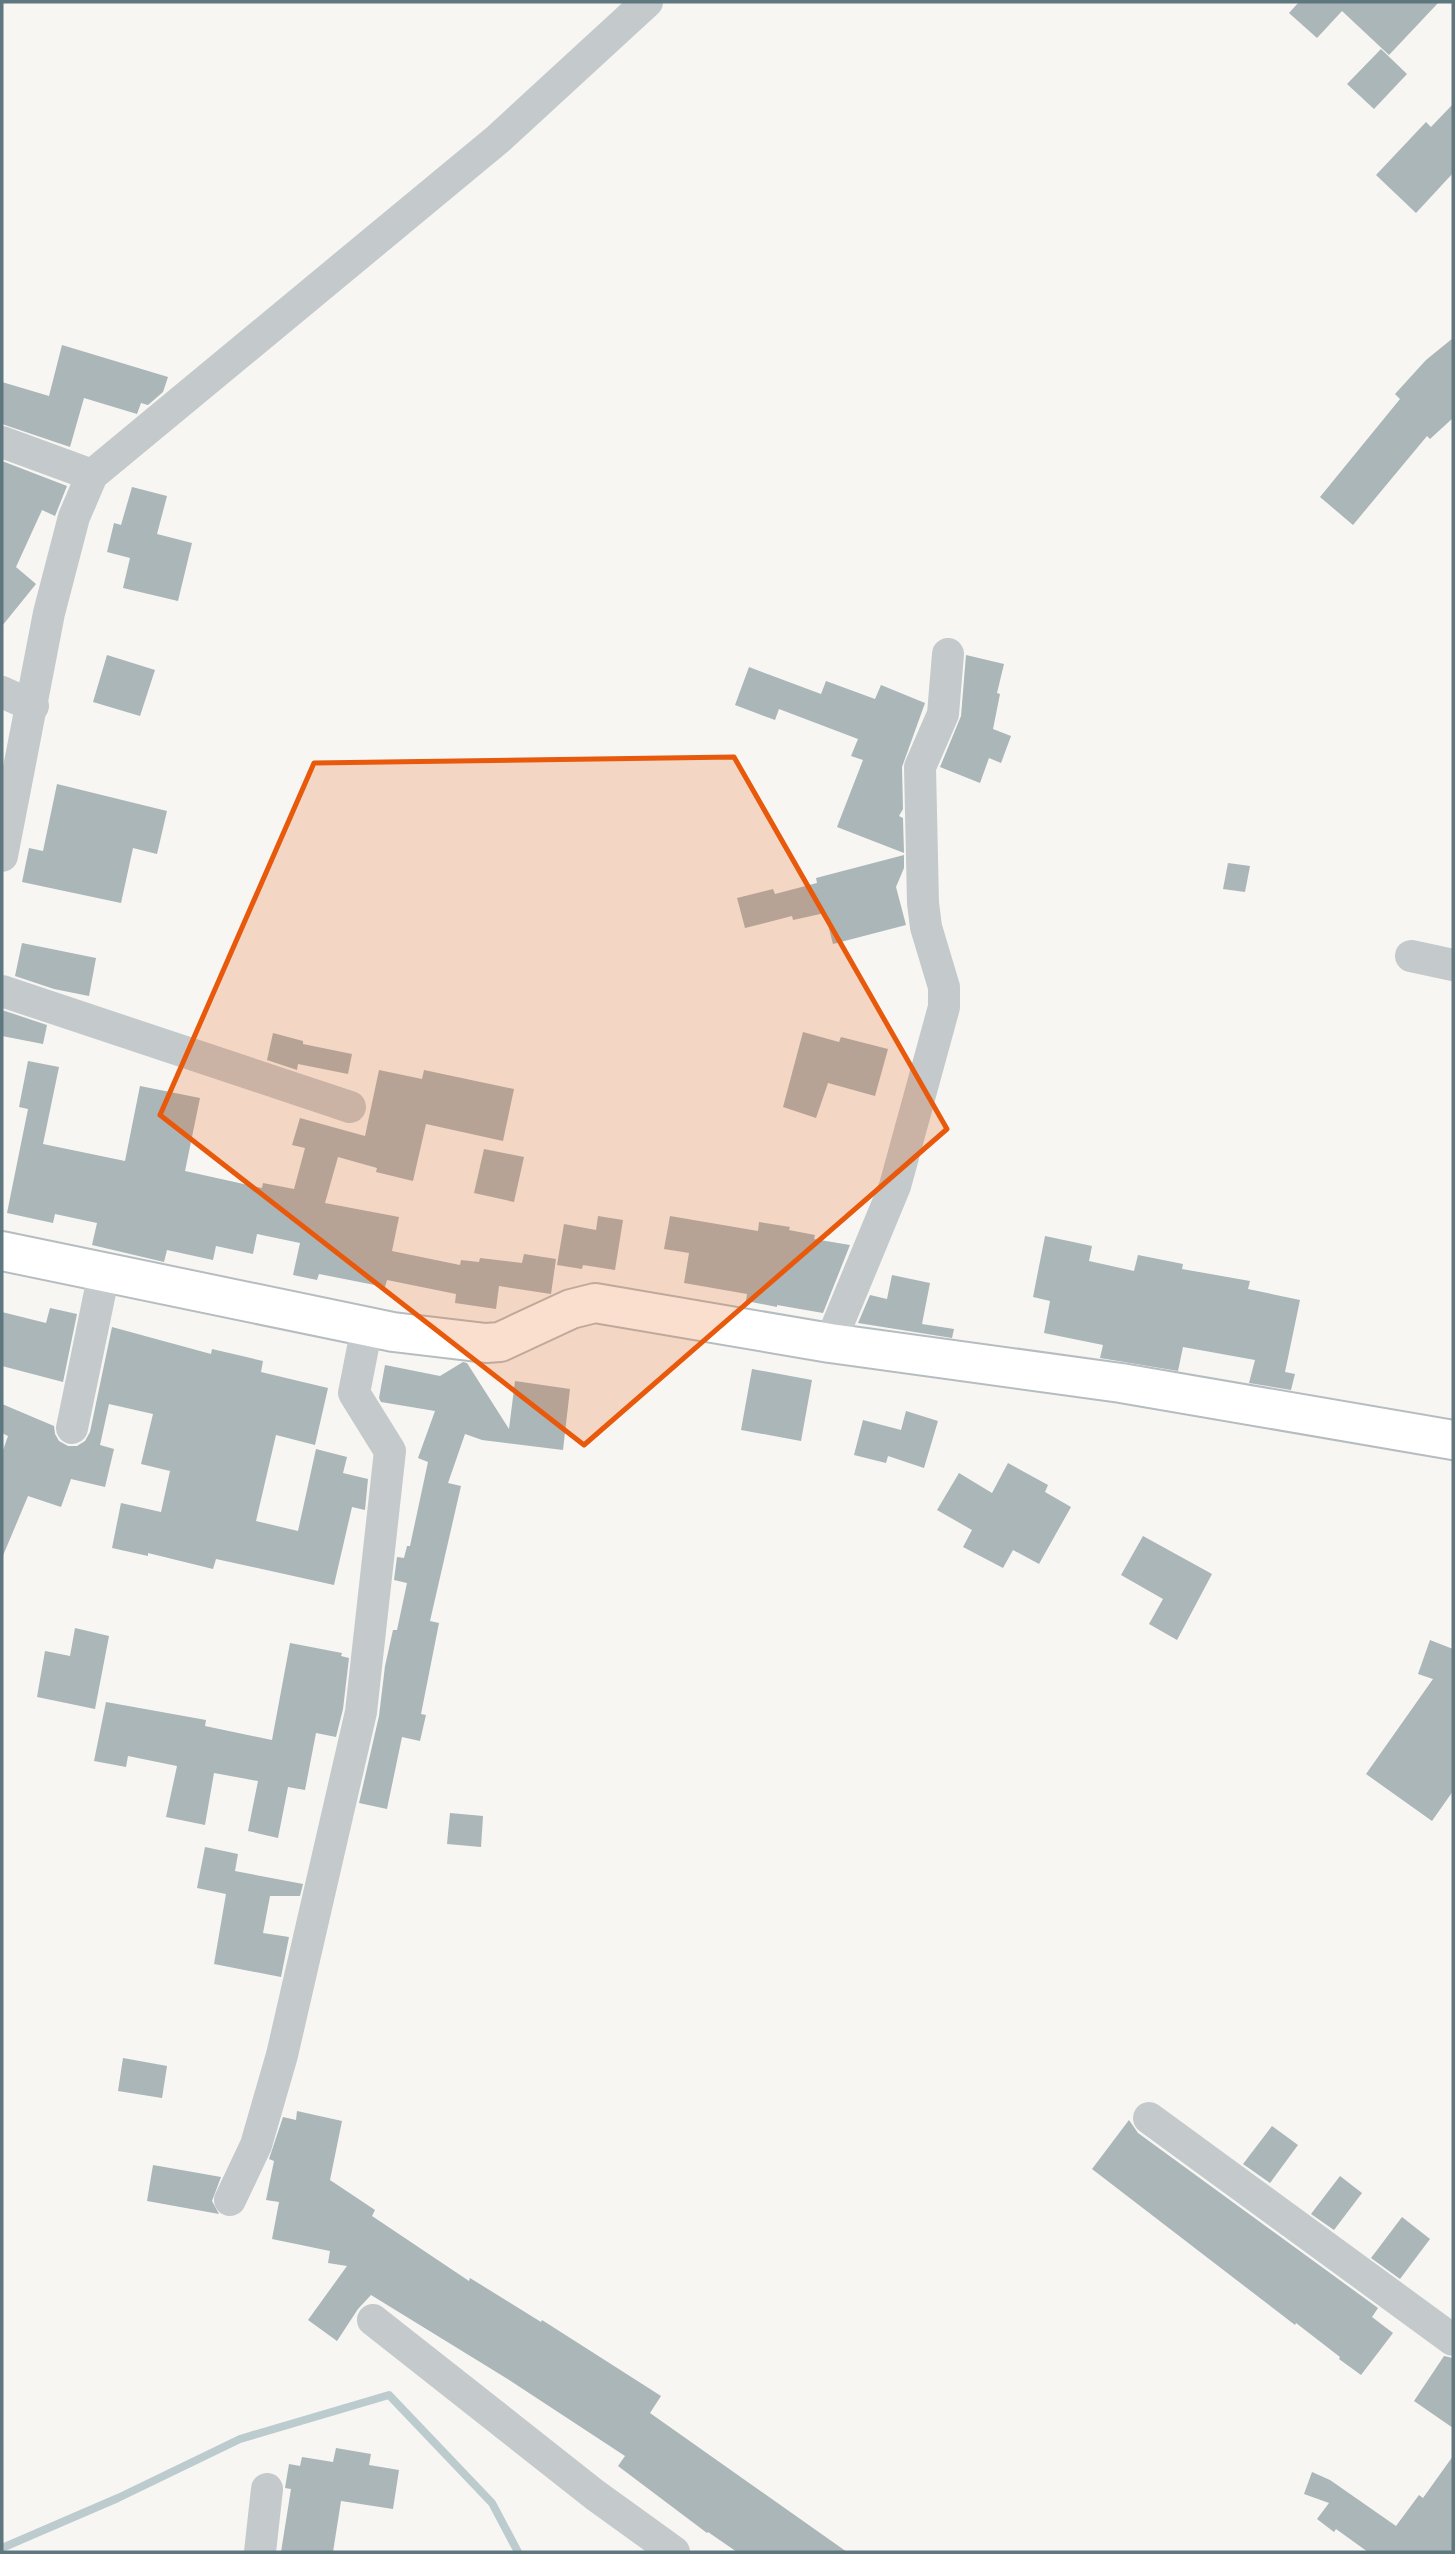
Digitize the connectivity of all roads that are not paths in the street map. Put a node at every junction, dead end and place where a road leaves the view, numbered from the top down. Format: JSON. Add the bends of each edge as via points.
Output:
{"nodes":[{"id":1,"x":647,"y":2,"type":"edge"},
{"id":2,"x":2,"y":442,"type":"edge"},
{"id":3,"x":92,"y":475,"type":"junction"},
{"id":4,"x":948,"y":654,"type":"dead end"},
{"id":5,"x":2,"y":692,"type":"edge"},
{"id":6,"x":33,"y":706,"type":"junction"},
{"id":7,"x":2,"y":856,"type":"edge"},
{"id":8,"x":1411,"y":956,"type":"dead end"},
{"id":9,"x":1453,"y":965,"type":"edge"},
{"id":10,"x":2,"y":991,"type":"edge"},
{"id":11,"x":350,"y":1107,"type":"dead end"},
{"id":12,"x":2,"y":1251,"type":"edge"},
{"id":13,"x":104,"y":1273,"type":"junction"},
{"id":14,"x":367,"y":1326,"type":"junction"},
{"id":15,"x":830,"y":1343,"type":"junction"},
{"id":16,"x":72,"y":1428,"type":"dead end"},
{"id":17,"x":1453,"y":1440,"type":"edge"},
{"id":18,"x":1149,"y":2118,"type":"dead end"},
{"id":19,"x":230,"y":2200,"type":"dead end"},
{"id":20,"x":373,"y":2320,"type":"dead end"},
{"id":21,"x":1453,"y":2340,"type":"edge"},
{"id":22,"x":267,"y":2488,"type":"dead end"},
{"id":23,"x":260,"y":2552,"type":"edge"},
{"id":24,"x":674,"y":2552,"type":"edge"}],
"edges":[{"from":1,"to":3,"type":"street","via":[[498,139]]},
{"from":2,"to":3,"type":"street"},
{"from":3,"to":6,"type":"street","via":[[71,529],[37,668]]},
{"from":4,"to":15,"type":"street","via":[[943,714],[920,767],[923,903],[944,987],[944,1007],[895,1186]]},
{"from":5,"to":6,"type":"street"},
{"from":6,"to":7,"type":"street"},
{"from":8,"to":9,"type":"street"},
{"from":10,"to":11,"type":"street"},
{"from":12,"to":13,"type":"street"},
{"from":13,"to":14,"type":"street"},
{"from":13,"to":16,"type":"street"},
{"from":14,"to":15,"type":"street","via":[[499,1342],[595,1303]]},
{"from":14,"to":19,"type":"street","via":[[354,1392],[390,1451],[360,1712],[282,2055],[256,2145]]},
{"from":15,"to":17,"type":"street","via":[[1122,1383]]},
{"from":18,"to":21,"type":"street"},
{"from":20,"to":24,"type":"street","via":[[594,2495]]},
{"from":22,"to":23,"type":"street"}]}
